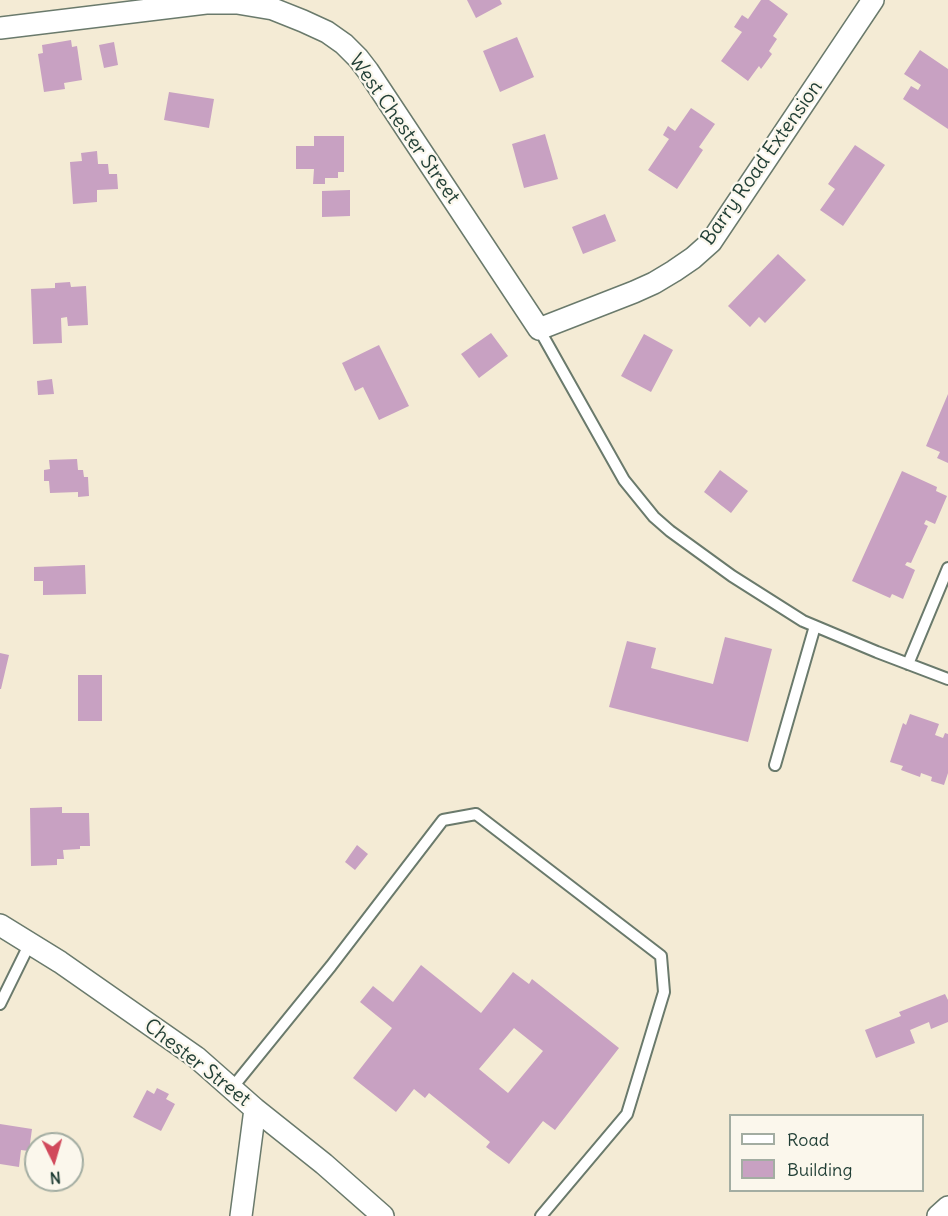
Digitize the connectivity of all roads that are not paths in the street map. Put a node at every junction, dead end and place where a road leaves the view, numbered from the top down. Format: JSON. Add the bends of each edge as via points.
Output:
{"nodes":[{"id":1,"x":873,"y":0,"type":"edge"},
{"id":2,"x":273,"y":4,"type":"edge"},
{"id":3,"x":0,"y":28,"type":"edge"},
{"id":4,"x":539,"y":329,"type":"junction"},
{"id":5,"x":948,"y":568,"type":"edge"},
{"id":6,"x":814,"y":626,"type":"junction"},
{"id":7,"x":908,"y":664,"type":"junction"},
{"id":8,"x":948,"y":680,"type":"edge"},
{"id":9,"x":775,"y":765,"type":"dead end"},
{"id":10,"x":0,"y":926,"type":"edge"},
{"id":11,"x":30,"y":943,"type":"junction"},
{"id":12,"x":0,"y":1004,"type":"edge"},
{"id":13,"x":232,"y":1088,"type":"junction"},
{"id":14,"x":255,"y":1109,"type":"junction"},
{"id":15,"x":948,"y":1207,"type":"edge"},
{"id":16,"x":241,"y":1216,"type":"edge"},
{"id":17,"x":383,"y":1216,"type":"edge"},
{"id":18,"x":541,"y":1216,"type":"edge"},
{"id":19,"x":938,"y":1216,"type":"edge"}],
"edges":[{"from":1,"to":4,"type":"street","name":"Barry Road Extension","via":[[711,242],[654,283]]},
{"from":2,"to":3,"type":"street","name":"West Chester Street","via":[[206,3]]},
{"from":2,"to":4,"type":"street","name":"West Chester Street","via":[[327,33],[358,58]]},
{"from":4,"to":6,"type":"lane","via":[[624,480],[654,517],[732,576]]},
{"from":5,"to":7,"type":"lane"},
{"from":6,"to":7,"type":"lane"},
{"from":6,"to":9,"type":"lane"},
{"from":7,"to":8,"type":"lane"},
{"from":10,"to":11,"type":"street","name":"Chester Street"},
{"from":11,"to":12,"type":"lane"},
{"from":11,"to":13,"type":"street","name":"Chester Street","via":[[196,1057]]},
{"from":13,"to":14,"type":"street","name":"Chester Street"},
{"from":13,"to":18,"type":"lane","via":[[443,820],[476,814],[661,956],[664,992],[627,1114]]},
{"from":14,"to":16,"type":"street"},
{"from":14,"to":17,"type":"street","name":"Chester Street"},
{"from":15,"to":19,"type":"street"}]}
